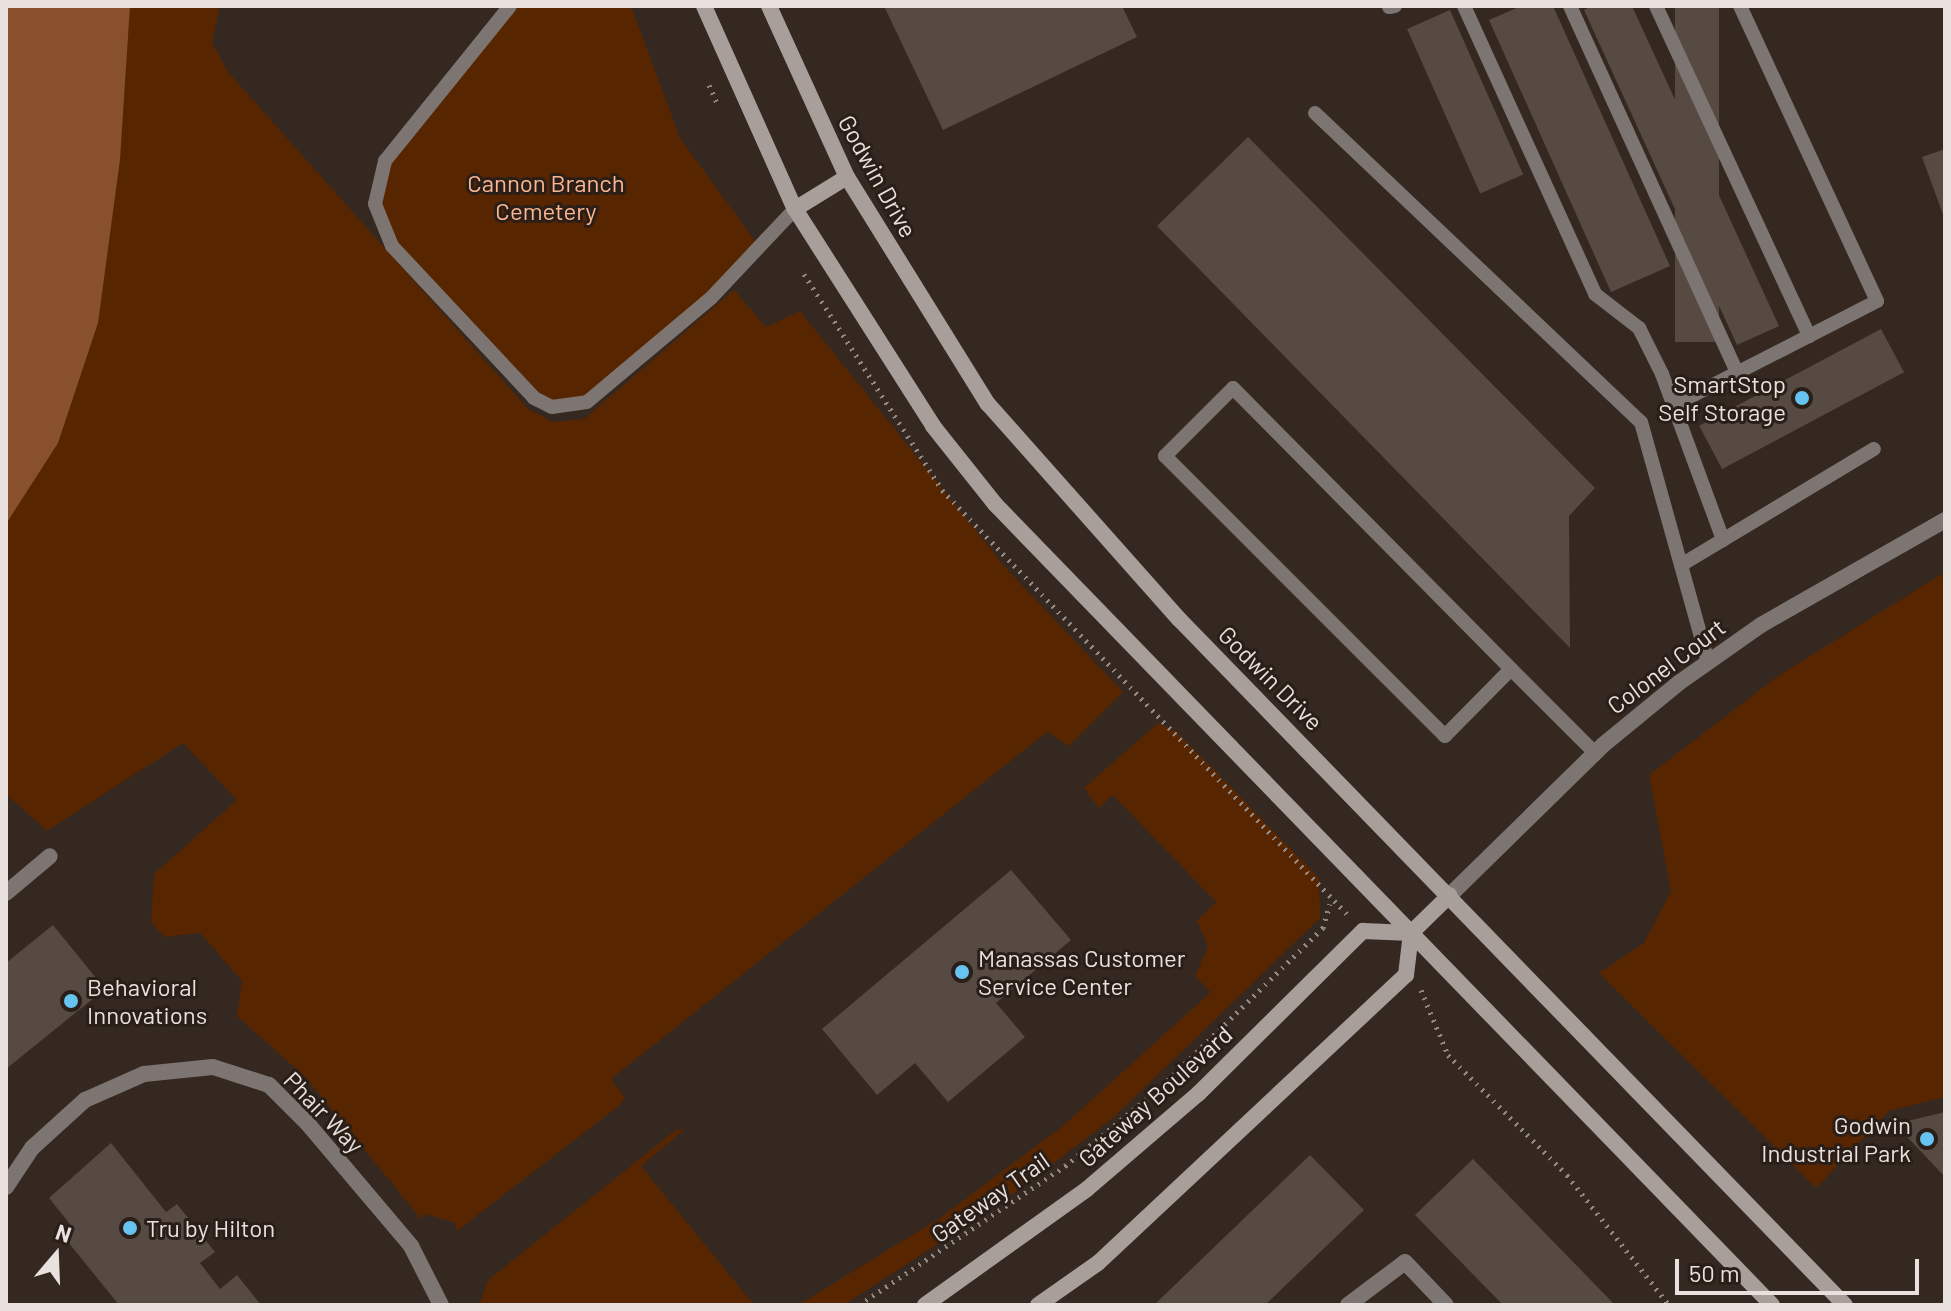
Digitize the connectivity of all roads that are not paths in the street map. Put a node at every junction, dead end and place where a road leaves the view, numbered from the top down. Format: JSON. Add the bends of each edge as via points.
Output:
{"nodes":[{"id":1,"x":510,"y":6,"type":"edge"},
{"id":2,"x":704,"y":6,"type":"edge"},
{"id":3,"x":769,"y":6,"type":"edge"},
{"id":4,"x":1464,"y":6,"type":"edge"},
{"id":5,"x":1570,"y":6,"type":"edge"},
{"id":6,"x":1656,"y":6,"type":"edge"},
{"id":7,"x":1740,"y":6,"type":"edge"},
{"id":8,"x":1315,"y":113,"type":"dead end"},
{"id":9,"x":847,"y":177,"type":"junction"},
{"id":10,"x":795,"y":209,"type":"junction"},
{"id":11,"x":1809,"y":336,"type":"junction"},
{"id":12,"x":1737,"y":373,"type":"junction"},
{"id":13,"x":1674,"y":405,"type":"junction"},
{"id":14,"x":1874,"y":449,"type":"dead end"},
{"id":15,"x":1945,"y":520,"type":"edge"},
{"id":16,"x":1723,"y":540,"type":"junction"},
{"id":17,"x":1681,"y":565,"type":"junction"},
{"id":18,"x":1708,"y":662,"type":"junction"},
{"id":19,"x":1511,"y":669,"type":"junction"},
{"id":20,"x":1595,"y":753,"type":"junction"},
{"id":21,"x":50,"y":856,"type":"dead end"},
{"id":22,"x":6,"y":893,"type":"edge"},
{"id":23,"x":1450,"y":895,"type":"junction"},
{"id":24,"x":1411,"y":933,"type":"junction"},
{"id":25,"x":6,"y":1187,"type":"edge"},
{"id":26,"x":441,"y":1305,"type":"edge"},
{"id":27,"x":925,"y":1305,"type":"edge"},
{"id":28,"x":1038,"y":1305,"type":"edge"},
{"id":29,"x":1348,"y":1305,"type":"edge"},
{"id":30,"x":1446,"y":1305,"type":"edge"},
{"id":31,"x":1772,"y":1305,"type":"edge"},
{"id":32,"x":1845,"y":1305,"type":"edge"}],
"edges":[{"from":1,"to":10,"type":"lane","via":[[385,161],[375,204],[392,246],[534,398],[552,407],[587,402],[711,298]]},
{"from":2,"to":10,"type":"street"},
{"from":3,"to":9,"type":"street","name":"Godwin Drive"},
{"from":4,"to":13,"type":"lane","via":[[1595,294],[1639,328]]},
{"from":5,"to":12,"type":"lane"},
{"from":6,"to":11,"type":"lane"},
{"from":7,"to":11,"type":"lane","via":[[1877,301]]},
{"from":8,"to":17,"type":"lane","via":[[1641,422]]},
{"from":9,"to":10,"type":"street"},
{"from":9,"to":23,"type":"street","name":"Godwin Drive","via":[[947,345],[1042,468]]},
{"from":10,"to":24,"type":"street","via":[[933,426],[995,504]]},
{"from":11,"to":12,"type":"lane"},
{"from":12,"to":13,"type":"lane"},
{"from":13,"to":16,"type":"lane"},
{"from":14,"to":16,"type":"lane"},
{"from":15,"to":18,"type":"street","name":"Colonel Court"},
{"from":16,"to":17,"type":"lane"},
{"from":17,"to":18,"type":"lane"},
{"from":18,"to":20,"type":"street","name":"Colonel Court"},
{"from":19,"to":19,"type":"lane","via":[[1233,388],[1165,456],[1445,736]]},
{"from":19,"to":20,"type":"lane"},
{"from":20,"to":23,"type":"street","name":"Colonel Court"},
{"from":21,"to":22,"type":"street"},
{"from":23,"to":24,"type":"street"},
{"from":23,"to":32,"type":"street","name":"Godwin Drive"},
{"from":24,"to":27,"type":"street","name":"Gateway Boulevard","via":[[1363,931],[1198,1094],[1110,1170]]},
{"from":24,"to":28,"type":"street","via":[[1406,975],[1145,1220]]},
{"from":24,"to":31,"type":"street"},
{"from":25,"to":26,"type":"street","name":"Phair Way","via":[[32,1148],[85,1100],[144,1074],[213,1067],[269,1085],[308,1124],[411,1246]]},
{"from":29,"to":30,"type":"street","via":[[1405,1262]]}]}
